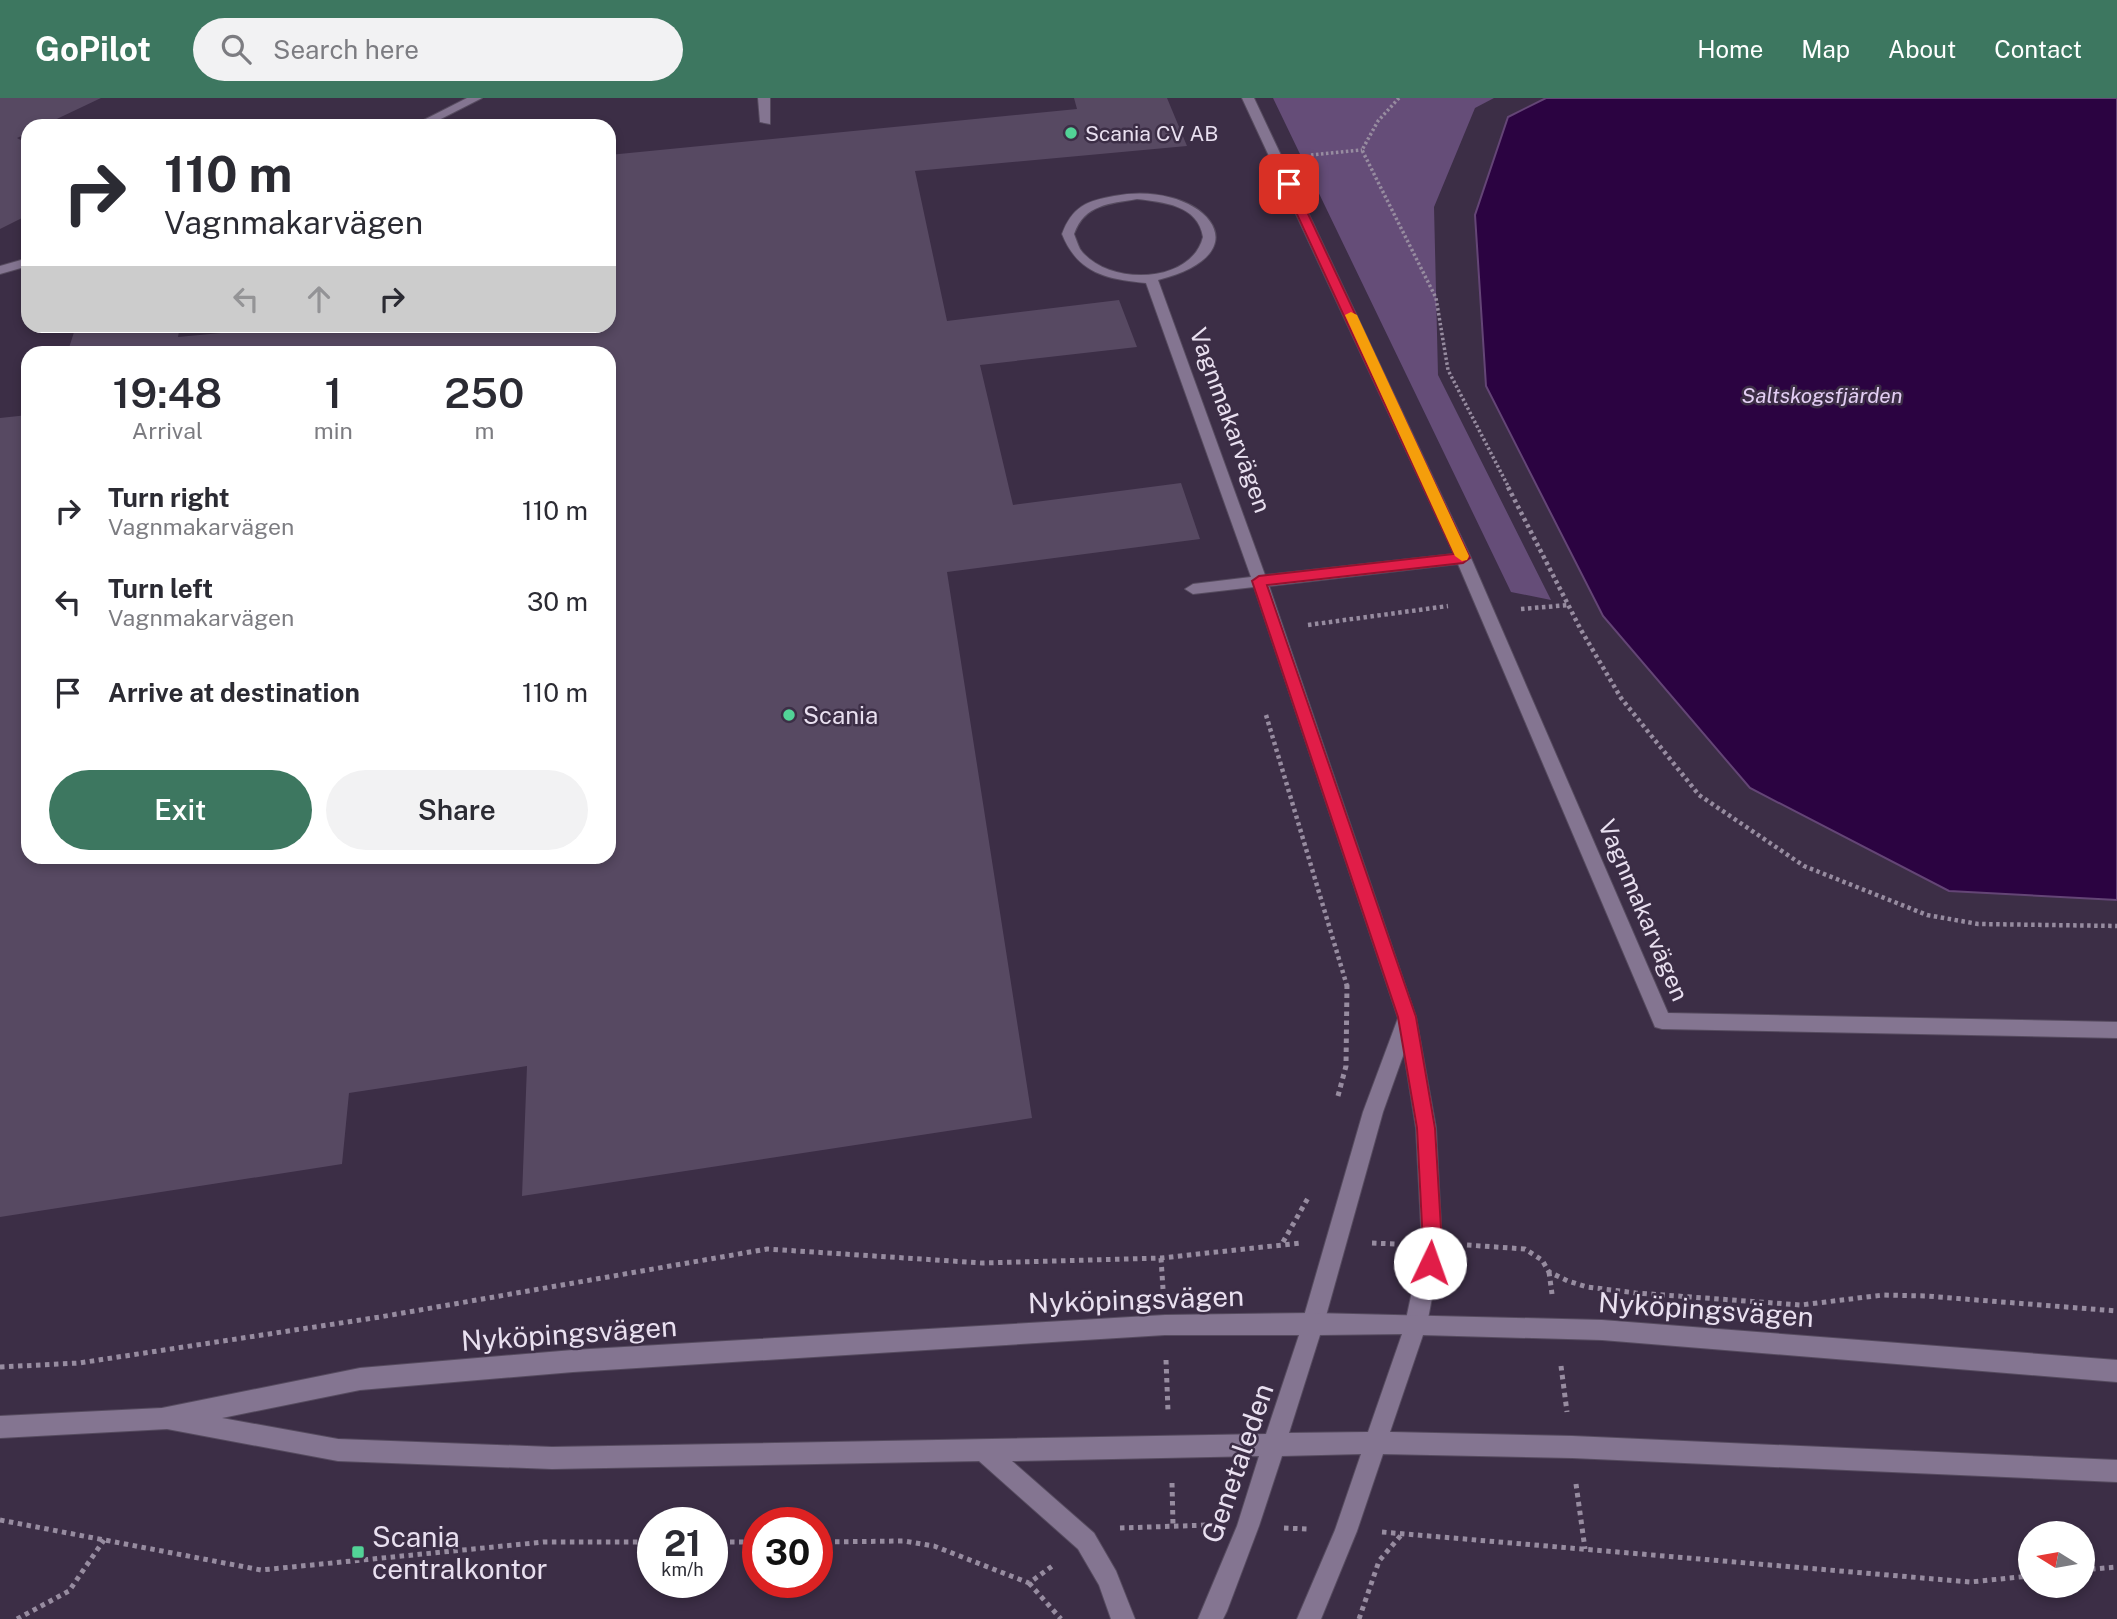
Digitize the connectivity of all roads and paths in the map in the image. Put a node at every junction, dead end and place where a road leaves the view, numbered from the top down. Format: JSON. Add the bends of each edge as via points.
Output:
{"nodes":[{"id":1,"x":476,"y":98,"type":"edge"},
{"id":2,"x":764,"y":98,"type":"edge"},
{"id":3,"x":1248,"y":98,"type":"edge"},
{"id":4,"x":1399,"y":98,"type":"edge"},
{"id":5,"x":432,"y":119,"type":"edge"},
{"id":6,"x":766,"y":122,"type":"dead end"},
{"id":7,"x":21,"y":264,"type":"edge"},
{"id":8,"x":0,"y":270,"type":"edge"},
{"id":9,"x":1151,"y":278,"type":"junction"},
{"id":10,"x":1463,"y":558,"type":"junction"},
{"id":11,"x":1259,"y":581,"type":"junction"},
{"id":12,"x":1193,"y":589,"type":"dead end"},
{"id":13,"x":1483,"y":601,"type":"junction"},
{"id":14,"x":1569,"y":605,"type":"junction"},
{"id":15,"x":1275,"y":629,"type":"junction"},
{"id":16,"x":1265,"y":713,"type":"dead end"},
{"id":17,"x":2117,"y":926,"type":"edge"},
{"id":18,"x":1407,"y":1017,"type":"junction"},
{"id":19,"x":2117,"y":1030,"type":"edge"},
{"id":20,"x":1335,"y":1107,"type":"dead end"},
{"id":21,"x":1312,"y":1186,"type":"dead end"},
{"id":22,"x":1336,"y":1242,"type":"junction"},
{"id":23,"x":1282,"y":1243,"type":"junction"},
{"id":24,"x":1432,"y":1245,"type":"junction"},
{"id":25,"x":1161,"y":1258,"type":"junction"},
{"id":26,"x":2117,"y":1311,"type":"edge"},
{"id":27,"x":1312,"y":1323,"type":"junction"},
{"id":28,"x":1416,"y":1324,"type":"junction"},
{"id":29,"x":1165,"y":1325,"type":"junction"},
{"id":30,"x":0,"y":1367,"type":"edge"},
{"id":31,"x":2117,"y":1371,"type":"edge"},
{"id":32,"x":162,"y":1419,"type":"junction"},
{"id":33,"x":0,"y":1427,"type":"edge"},
{"id":34,"x":1277,"y":1443,"type":"junction"},
{"id":35,"x":1377,"y":1443,"type":"junction"},
{"id":36,"x":1170,"y":1446,"type":"junction"},
{"id":37,"x":982,"y":1449,"type":"junction"},
{"id":38,"x":2117,"y":1471,"type":"edge"},
{"id":39,"x":0,"y":1520,"type":"edge"},
{"id":40,"x":1173,"y":1525,"type":"dead end"},
{"id":41,"x":1292,"y":1528,"type":"dead end"},
{"id":42,"x":1346,"y":1531,"type":"junction"},
{"id":43,"x":1402,"y":1533,"type":"junction"},
{"id":44,"x":104,"y":1539,"type":"junction"},
{"id":45,"x":637,"y":1542,"type":"edge"},
{"id":46,"x":2117,"y":1567,"type":"edge"},
{"id":47,"x":2095,"y":1569,"type":"edge"},
{"id":48,"x":2018,"y":1577,"type":"edge"},
{"id":49,"x":1028,"y":1583,"type":"dead end"},
{"id":50,"x":17,"y":1619,"type":"edge"},
{"id":51,"x":1061,"y":1619,"type":"edge"},
{"id":52,"x":1123,"y":1619,"type":"edge"},
{"id":53,"x":1210,"y":1619,"type":"edge"},
{"id":54,"x":1309,"y":1619,"type":"edge"},
{"id":55,"x":1359,"y":1619,"type":"edge"}],
"edges":[{"from":1,"to":5,"type":"street"},
{"from":2,"to":6,"type":"street"},
{"from":3,"to":10,"type":"street","name":"Vagnmakarvägen"},
{"from":4,"to":14,"type":"path","via":[[1378,121],[1362,150],[1436,298],[1448,370]]},
{"from":7,"to":8,"type":"street"},
{"from":9,"to":9,"type":"street","via":[[1115,275],[1085,263],[1067,238],[1069,225],[1079,212],[1114,197],[1160,197],[1197,214],[1208,226],[1210,240],[1205,253],[1193,265]]},
{"from":9,"to":11,"type":"street","name":"Vagnmakarvägen"},
{"from":10,"to":11,"type":"street"},
{"from":10,"to":13,"type":"street","name":"Vagnmakarvägen"},
{"from":11,"to":12,"type":"street"},
{"from":11,"to":15,"type":"street","name":"Vagnmakarvägen"},
{"from":13,"to":14,"type":"path","via":[[1508,597],[1519,610]]},
{"from":13,"to":15,"type":"path"},
{"from":13,"to":19,"type":"street","name":"Vagnmakarvägen","via":[[1662,1021]]},
{"from":14,"to":17,"type":"path","via":[[1621,698],[1699,795],[1804,866],[1927,915],[1978,924]]},
{"from":15,"to":18,"type":"street","name":"Vagnmakarvägen"},
{"from":16,"to":20,"type":"path","via":[[1346,980],[1346,1066]]},
{"from":18,"to":22,"type":"street","via":[[1373,1112]]},
{"from":18,"to":24,"type":"street","name":"Vagnmakarvägen","via":[[1426,1128]]},
{"from":21,"to":23,"type":"path"},
{"from":22,"to":23,"type":"path"},
{"from":22,"to":24,"type":"path"},
{"from":22,"to":27,"type":"street"},
{"from":23,"to":25,"type":"path"},
{"from":24,"to":26,"type":"path","via":[[1525,1249],[1542,1260],[1549,1272],[1568,1281],[1636,1293],[1801,1305],[1883,1295],[1926,1296]]},
{"from":24,"to":28,"type":"street","name":"Vagnmakarvägen"},
{"from":25,"to":29,"type":"path"},
{"from":25,"to":30,"type":"path","via":[[982,1263],[767,1249],[380,1317],[79,1363]]},
{"from":27,"to":28,"type":"street","name":"Nyköpingsvägen"},
{"from":27,"to":29,"type":"street","name":"Nyköpingsvägen"},
{"from":27,"to":34,"type":"street","name":"Genetaleden"},
{"from":28,"to":31,"type":"street","name":"Nyköpingsvägen","via":[[1602,1330]]},
{"from":28,"to":35,"type":"street"},
{"from":29,"to":32,"type":"street","name":"Nyköpingsvägen","via":[[573,1361],[360,1379]]},
{"from":29,"to":36,"type":"path"},
{"from":32,"to":33,"type":"street","name":"Nyköpingsvägen"},
{"from":32,"to":37,"type":"street","name":"Nyköpingsvägen","via":[[338,1450],[552,1458]]},
{"from":34,"to":35,"type":"street","name":"Nyköpingsvägen"},
{"from":34,"to":36,"type":"street","name":"Nyköpingsvägen"},
{"from":34,"to":53,"type":"street","name":"Genetaleden"},
{"from":35,"to":38,"type":"street","name":"Nyköpingsvägen"},
{"from":35,"to":42,"type":"street"},
{"from":36,"to":37,"type":"street","name":"Nyköpingsvägen"},
{"from":36,"to":40,"type":"path"},
{"from":37,"to":52,"type":"street","via":[[1086,1541],[1108,1579]]},
{"from":39,"to":44,"type":"path"},
{"from":41,"to":42,"type":"path"},
{"from":42,"to":43,"type":"path"},
{"from":42,"to":54,"type":"street"},
{"from":43,"to":48,"type":"path","via":[[1970,1582]]},
{"from":43,"to":55,"type":"path","via":[[1379,1561]]},
{"from":44,"to":45,"type":"path","via":[[261,1570],[544,1542]]},
{"from":44,"to":50,"type":"path","via":[[69,1591]]},
{"from":46,"to":47,"type":"path"},
{"from":49,"to":51,"type":"path"}]}
